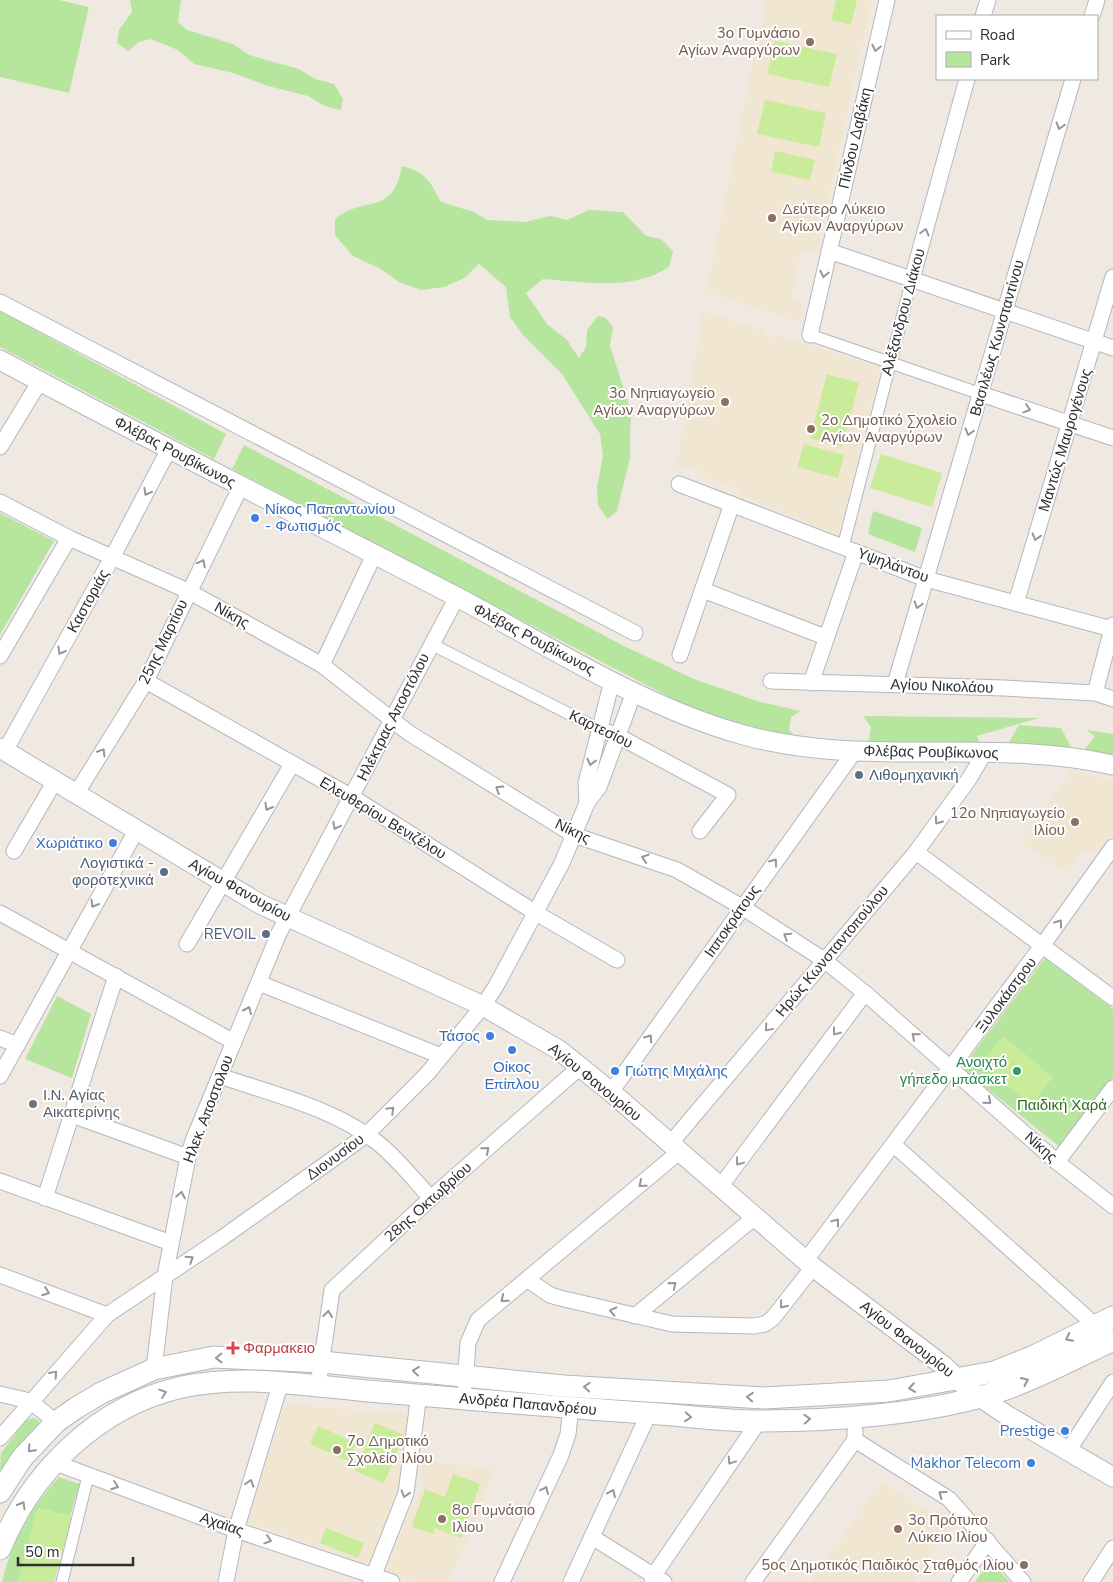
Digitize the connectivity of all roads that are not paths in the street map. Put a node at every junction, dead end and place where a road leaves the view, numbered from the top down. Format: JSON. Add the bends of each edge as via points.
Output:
{"nodes":[{"id":1,"x":887,"y":0,"type":"edge"},
{"id":2,"x":988,"y":0,"type":"edge"},
{"id":3,"x":1097,"y":0,"type":"edge"},
{"id":4,"x":983,"y":15,"type":"edge"},
{"id":5,"x":1092,"y":15,"type":"edge"},
{"id":6,"x":967,"y":80,"type":"edge"},
{"id":7,"x":1073,"y":80,"type":"edge"},
{"id":8,"x":829,"y":251,"type":"junction"},
{"id":9,"x":1113,"y":277,"type":"edge"},
{"id":10,"x":912,"y":279,"type":"junction"},
{"id":11,"x":0,"y":302,"type":"edge"},
{"id":12,"x":1005,"y":311,"type":"junction"},
{"id":13,"x":810,"y":335,"type":"joint"},
{"id":14,"x":1094,"y":342,"type":"junction"},
{"id":15,"x":1113,"y":348,"type":"edge"},
{"id":16,"x":0,"y":360,"type":"edge"},
{"id":17,"x":889,"y":361,"type":"junction"},
{"id":18,"x":40,"y":381,"type":"junction"},
{"id":19,"x":980,"y":394,"type":"junction"},
{"id":20,"x":1070,"y":424,"type":"junction"},
{"id":21,"x":1113,"y":438,"type":"edge"},
{"id":22,"x":0,"y":447,"type":"edge"},
{"id":23,"x":169,"y":449,"type":"junction"},
{"id":24,"x":679,"y":484,"type":"dead end"},
{"id":25,"x":240,"y":486,"type":"junction"},
{"id":26,"x":0,"y":502,"type":"edge"},
{"id":27,"x":732,"y":504,"type":"junction"},
{"id":28,"x":68,"y":538,"type":"junction"},
{"id":29,"x":850,"y":549,"type":"junction"},
{"id":30,"x":374,"y":555,"type":"junction"},
{"id":31,"x":113,"y":556,"type":"junction"},
{"id":32,"x":926,"y":579,"type":"junction"},
{"id":33,"x":703,"y":590,"type":"junction"},
{"id":34,"x":188,"y":591,"type":"junction"},
{"id":35,"x":457,"y":597,"type":"junction"},
{"id":36,"x":1016,"y":603,"type":"junction"},
{"id":37,"x":1112,"y":627,"type":"edge"},
{"id":38,"x":635,"y":633,"type":"dead end"},
{"id":39,"x":825,"y":637,"type":"junction"},
{"id":40,"x":431,"y":644,"type":"junction"},
{"id":41,"x":680,"y":655,"type":"dead end"},
{"id":42,"x":0,"y":656,"type":"edge"},
{"id":43,"x":322,"y":665,"type":"junction"},
{"id":44,"x":146,"y":681,"type":"junction"},
{"id":45,"x":612,"y":681,"type":"junction"},
{"id":46,"x":771,"y":681,"type":"dead end"},
{"id":47,"x":811,"y":683,"type":"junction"},
{"id":48,"x":895,"y":684,"type":"junction"},
{"id":49,"x":634,"y":692,"type":"junction"},
{"id":50,"x":1095,"y":693,"type":"junction"},
{"id":51,"x":1113,"y":699,"type":"edge"},
{"id":52,"x":392,"y":719,"type":"junction"},
{"id":53,"x":599,"y":729,"type":"junction"},
{"id":54,"x":618,"y":736,"type":"junction"},
{"id":55,"x":3,"y":750,"type":"edge"},
{"id":56,"x":854,"y":752,"type":"junction"},
{"id":57,"x":985,"y":752,"type":"junction"},
{"id":58,"x":292,"y":764,"type":"junction"},
{"id":59,"x":1113,"y":765,"type":"edge"},
{"id":60,"x":55,"y":781,"type":"junction"},
{"id":61,"x":76,"y":794,"type":"junction"},
{"id":62,"x":352,"y":797,"type":"junction"},
{"id":63,"x":587,"y":803,"type":"junction"},
{"id":64,"x":136,"y":831,"type":"junction"},
{"id":65,"x":700,"y":831,"type":"dead end"},
{"id":66,"x":574,"y":835,"type":"junction"},
{"id":67,"x":1113,"y":847,"type":"edge"},
{"id":68,"x":14,"y":851,"type":"dead end"},
{"id":69,"x":916,"y":852,"type":"junction"},
{"id":70,"x":224,"y":883,"type":"junction"},
{"id":71,"x":742,"y":907,"type":"junction"},
{"id":72,"x":0,"y":913,"type":"edge"},
{"id":73,"x":536,"y":913,"type":"junction"},
{"id":74,"x":287,"y":917,"type":"junction"},
{"id":75,"x":187,"y":944,"type":"dead end"},
{"id":76,"x":1042,"y":946,"type":"junction"},
{"id":77,"x":68,"y":950,"type":"junction"},
{"id":78,"x":617,"y":960,"type":"dead end"},
{"id":79,"x":824,"y":960,"type":"junction"},
{"id":80,"x":116,"y":976,"type":"junction"},
{"id":81,"x":259,"y":983,"type":"junction"},
{"id":82,"x":865,"y":993,"type":"junction"},
{"id":83,"x":1113,"y":998,"type":"edge"},
{"id":84,"x":483,"y":1006,"type":"junction"},
{"id":85,"x":0,"y":1038,"type":"edge"},
{"id":86,"x":234,"y":1042,"type":"junction"},
{"id":87,"x":17,"y":1045,"type":"junction"},
{"id":88,"x":442,"y":1056,"type":"junction"},
{"id":89,"x":580,"y":1067,"type":"junction"},
{"id":90,"x":951,"y":1068,"type":"junction"},
{"id":91,"x":0,"y":1076,"type":"edge"},
{"id":92,"x":220,"y":1076,"type":"junction"},
{"id":93,"x":1113,"y":1088,"type":"edge"},
{"id":94,"x":611,"y":1092,"type":"junction"},
{"id":95,"x":72,"y":1115,"type":"junction"},
{"id":96,"x":366,"y":1134,"type":"junction"},
{"id":97,"x":894,"y":1145,"type":"junction"},
{"id":98,"x":674,"y":1148,"type":"junction"},
{"id":99,"x":188,"y":1157,"type":"junction"},
{"id":100,"x":1057,"y":1162,"type":"junction"},
{"id":101,"x":0,"y":1181,"type":"edge"},
{"id":102,"x":720,"y":1187,"type":"junction"},
{"id":103,"x":45,"y":1198,"type":"junction"},
{"id":104,"x":431,"y":1198,"type":"junction"},
{"id":105,"x":1113,"y":1206,"type":"edge"},
{"id":106,"x":755,"y":1217,"type":"junction"},
{"id":107,"x":171,"y":1243,"type":"junction"},
{"id":108,"x":810,"y":1264,"type":"junction"},
{"id":109,"x":0,"y":1275,"type":"edge"},
{"id":110,"x":165,"y":1276,"type":"junction"},
{"id":111,"x":528,"y":1280,"type":"junction"},
{"id":112,"x":107,"y":1315,"type":"junction"},
{"id":113,"x":636,"y":1316,"type":"junction"},
{"id":114,"x":1104,"y":1321,"type":"edge"},
{"id":115,"x":1113,"y":1340,"type":"edge"},
{"id":116,"x":322,"y":1362,"type":"junction"},
{"id":117,"x":154,"y":1369,"type":"junction"},
{"id":118,"x":465,"y":1376,"type":"junction"},
{"id":119,"x":960,"y":1380,"type":"junction"},
{"id":120,"x":281,"y":1382,"type":"junction"},
{"id":121,"x":1113,"y":1382,"type":"edge"},
{"id":122,"x":318,"y":1386,"type":"junction"},
{"id":123,"x":0,"y":1394,"type":"edge"},
{"id":124,"x":419,"y":1394,"type":"junction"},
{"id":125,"x":979,"y":1397,"type":"junction"},
{"id":126,"x":465,"y":1398,"type":"junction"},
{"id":127,"x":30,"y":1401,"type":"junction"},
{"id":128,"x":571,"y":1408,"type":"junction"},
{"id":129,"x":649,"y":1413,"type":"junction"},
{"id":130,"x":855,"y":1416,"type":"junction"},
{"id":131,"x":759,"y":1421,"type":"junction"},
{"id":132,"x":56,"y":1422,"type":"junction"},
{"id":133,"x":0,"y":1438,"type":"edge"},
{"id":134,"x":855,"y":1440,"type":"junction"},
{"id":135,"x":1068,"y":1451,"type":"junction"},
{"id":136,"x":53,"y":1462,"type":"junction"},
{"id":137,"x":88,"y":1476,"type":"junction"},
{"id":138,"x":1113,"y":1477,"type":"edge"},
{"id":139,"x":0,"y":1492,"type":"edge"},
{"id":140,"x":236,"y":1530,"type":"junction"},
{"id":141,"x":592,"y":1537,"type":"junction"},
{"id":142,"x":988,"y":1542,"type":"junction"},
{"id":143,"x":1113,"y":1548,"type":"edge"},
{"id":144,"x":0,"y":1549,"type":"edge"},
{"id":145,"x":373,"y":1579,"type":"edge"},
{"id":146,"x":657,"y":1580,"type":"edge"},
{"id":147,"x":1093,"y":1581,"type":"edge"},
{"id":148,"x":62,"y":1582,"type":"edge"},
{"id":149,"x":226,"y":1582,"type":"edge"},
{"id":150,"x":392,"y":1582,"type":"edge"},
{"id":151,"x":502,"y":1582,"type":"edge"},
{"id":152,"x":571,"y":1582,"type":"edge"},
{"id":153,"x":753,"y":1582,"type":"edge"},
{"id":154,"x":959,"y":1582,"type":"edge"},
{"id":155,"x":1023,"y":1582,"type":"edge"}],
"edges":[{"from":1,"to":8,"type":"street","name":"Πίνδου Δαβάκη","one_way":true},
{"from":2,"to":4,"type":"street"},
{"from":3,"to":5,"type":"street"},
{"from":10,"to":6,"type":"street","name":"Αλέξανδρου Διάκου","one_way":true},
{"from":7,"to":12,"type":"street","name":"Βασιλέως Κωνσταντίνου","one_way":true},
{"from":8,"to":10,"type":"street"},
{"from":8,"to":13,"type":"street","name":"Πίνδου Δαβάκη","one_way":true},
{"from":9,"to":14,"type":"street","name":"Μαντώς Μαυρογένους"},
{"from":10,"to":12,"type":"street"},
{"from":10,"to":17,"type":"street","name":"Αλέξανδρου Διάκου"},
{"from":11,"to":38,"type":"street"},
{"from":12,"to":14,"type":"street"},
{"from":12,"to":19,"type":"street","name":"Βασιλέως Κωνσταντίνου"},
{"from":13,"to":17,"type":"street"},
{"from":14,"to":15,"type":"street"},
{"from":14,"to":20,"type":"street","name":"Μαντώς Μαυρογένους"},
{"from":16,"to":18,"type":"street","name":"Φλέβας Ρουβίκωνος"},
{"from":17,"to":19,"type":"street"},
{"from":17,"to":29,"type":"street","name":"Αλέξανδρου Διάκου"},
{"from":18,"to":22,"type":"street"},
{"from":18,"to":23,"type":"street","name":"Φλέβας Ρουβίκωνος"},
{"from":19,"to":20,"type":"street","one_way":true},
{"from":19,"to":32,"type":"street","name":"Βασιλέως Κωνσταντίνου","one_way":true},
{"from":20,"to":21,"type":"street"},
{"from":20,"to":36,"type":"street","name":"Μαντώς Μαυρογένους","one_way":true},
{"from":23,"to":25,"type":"street","name":"Φλέβας Ρουβίκωνος"},
{"from":23,"to":31,"type":"street","name":"Καστοριάς","one_way":true},
{"from":24,"to":27,"type":"street","name":"Υψηλάντου"},
{"from":25,"to":30,"type":"street","name":"Φλέβας Ρουβίκωνος"},
{"from":34,"to":25,"type":"street","name":"25ης Μαρτίου","one_way":true},
{"from":26,"to":28,"type":"street","name":"Νίκης"},
{"from":27,"to":29,"type":"street","name":"Υψηλάντου"},
{"from":27,"to":33,"type":"street"},
{"from":28,"to":31,"type":"street","name":"Νίκης"},
{"from":28,"to":42,"type":"street"},
{"from":29,"to":32,"type":"street","name":"Υψηλάντου"},
{"from":29,"to":39,"type":"street","name":"Αλέξανδρου Διάκου"},
{"from":30,"to":35,"type":"street","name":"Φλέβας Ρουβίκωνος"},
{"from":30,"to":43,"type":"street"},
{"from":31,"to":34,"type":"street","name":"Νίκης"},
{"from":31,"to":55,"type":"street","name":"Καστοριάς","one_way":true},
{"from":32,"to":36,"type":"street","name":"Υψηλάντου"},
{"from":32,"to":48,"type":"street","name":"Βασιλέως Κωνσταντίνου","one_way":true},
{"from":33,"to":39,"type":"street"},
{"from":33,"to":41,"type":"street"},
{"from":34,"to":43,"type":"street","name":"Νίκης"},
{"from":34,"to":44,"type":"street","name":"25ης Μαρτίου"},
{"from":35,"to":40,"type":"street","name":"Ηλέκτρας Αποστόλου"},
{"from":35,"to":45,"type":"street","name":"Φλέβας Ρουβίκωνος"},
{"from":36,"to":37,"type":"street","name":"Υψηλάντου"},
{"from":37,"to":50,"type":"street"},
{"from":39,"to":47,"type":"street","name":"Αλέξανδρου Διάκου"},
{"from":40,"to":52,"type":"street","name":"Ηλέκτρας Αποστόλου"},
{"from":40,"to":53,"type":"street","name":"Καρτεσίου"},
{"from":43,"to":52,"type":"street","name":"Νίκης"},
{"from":44,"to":58,"type":"street","name":"Ελευθερίου Βενιζέλου"},
{"from":61,"to":44,"type":"street","name":"25ης Μαρτίου","one_way":true},
{"from":45,"to":49,"type":"street","name":"Φλέβας Ρουβίκωνος"},
{"from":45,"to":53,"type":"street","name":"Διονυσίου"},
{"from":46,"to":47,"type":"street","name":"Αγίου Νικολάου"},
{"from":47,"to":48,"type":"street","name":"Αγίου Νικολάου"},
{"from":48,"to":50,"type":"street","name":"Αγίου Νικολάου"},
{"from":49,"to":54,"type":"street","name":"Διονυσίου"},
{"from":49,"to":56,"type":"street","name":"Φλέβας Ρουβίκωνος","via":[[713,726],[783,746]]},
{"from":50,"to":51,"type":"street","name":"Αγίου Νικολάου"},
{"from":52,"to":62,"type":"street","name":"Ηλέκτρας Αποστόλου"},
{"from":66,"to":52,"type":"street","name":"Νίκης","one_way":true,"via":[[409,733]]},
{"from":53,"to":54,"type":"street","name":"Καρτεσίου"},
{"from":53,"to":63,"type":"street","name":"Διονυσίου","one_way":true,"via":[[586,783]]},
{"from":54,"to":63,"type":"street","name":"Διονυσίου","via":[[599,787]]},
{"from":54,"to":65,"type":"street","name":"Καρτεσίου","via":[[728,795]]},
{"from":55,"to":60,"type":"street","name":"Αγίου Φανουρίου"},
{"from":56,"to":57,"type":"street","name":"Φλέβας Ρουβίκωνος"},
{"from":71,"to":56,"type":"street","name":"Ιπποκράτους","one_way":true},
{"from":57,"to":59,"type":"street","name":"Φλέβας Ρουβίκωνος","via":[[1093,760]]},
{"from":57,"to":69,"type":"street","name":"Ηρώς Κωνσταντοπούλου","one_way":true},
{"from":58,"to":62,"type":"street","name":"Ελευθερίου Βενιζέλου"},
{"from":58,"to":70,"type":"street","one_way":true},
{"from":60,"to":61,"type":"street","name":"Αγίου Φανουρίου"},
{"from":60,"to":68,"type":"street"},
{"from":61,"to":64,"type":"street","name":"Αγίου Φανουρίου"},
{"from":62,"to":73,"type":"street","name":"Ελευθερίου Βενιζέλου"},
{"from":62,"to":74,"type":"street","name":"Ηλέκτρας Αποστόλου","one_way":true},
{"from":63,"to":66,"type":"street","name":"Διονυσίου"},
{"from":64,"to":70,"type":"street","name":"Αγίου Φανουρίου"},
{"from":64,"to":77,"type":"street","one_way":true},
{"from":71,"to":66,"type":"street","name":"Νίκης","one_way":true,"via":[[670,867]]},
{"from":66,"to":73,"type":"street","name":"Διονυσίου"},
{"from":76,"to":67,"type":"street","name":"Ξυλοκάστρου","one_way":true},
{"from":69,"to":76,"type":"street"},
{"from":69,"to":79,"type":"street","name":"Ηρώς Κωνσταντοπούλου"},
{"from":70,"to":74,"type":"street","name":"Αγίου Φανουρίου"},
{"from":70,"to":75,"type":"street"},
{"from":79,"to":71,"type":"street","name":"Νίκης","one_way":true},
{"from":94,"to":71,"type":"street","name":"Ιπποκράτους","one_way":true},
{"from":72,"to":77,"type":"street"},
{"from":73,"to":78,"type":"street","name":"Ελευθερίου Βενιζέλου"},
{"from":73,"to":84,"type":"street","name":"Διονυσίου"},
{"from":74,"to":81,"type":"street","name":"Ηλεκ. Αποστολου"},
{"from":74,"to":84,"type":"street","name":"Αγίου Φανουρίου"},
{"from":76,"to":83,"type":"street"},
{"from":76,"to":90,"type":"street","name":"Ξυλοκάστρου"},
{"from":77,"to":80,"type":"street"},
{"from":77,"to":87,"type":"street"},
{"from":79,"to":82,"type":"street","name":"Νίκης"},
{"from":79,"to":98,"type":"street","name":"Ηρώς Κωνσταντοπούλου","one_way":true},
{"from":80,"to":86,"type":"street"},
{"from":80,"to":95,"type":"street"},
{"from":86,"to":81,"type":"street","name":"Ηλεκ. Αποστολου","one_way":true},
{"from":81,"to":88,"type":"street"},
{"from":90,"to":82,"type":"street","name":"Νίκης","one_way":true},
{"from":82,"to":102,"type":"street","one_way":true},
{"from":84,"to":88,"type":"street","name":"Διονυσίου"},
{"from":84,"to":89,"type":"street","name":"Αγίου Φανουρίου","via":[[559,1050]]},
{"from":85,"to":87,"type":"street"},
{"from":86,"to":92,"type":"street","name":"Ηλεκ. Αποστολου"},
{"from":87,"to":91,"type":"street"},
{"from":96,"to":88,"type":"street","name":"Διονυσίου","one_way":true,"via":[[428,1074]]},
{"from":89,"to":94,"type":"street","name":"Αγίου Φανουρίου"},
{"from":104,"to":89,"type":"street","name":"28ης Οκτωβρίου","one_way":true},
{"from":90,"to":97,"type":"street","name":"Ξυλοκάστρου"},
{"from":90,"to":100,"type":"street","name":"Νίκης","one_way":true},
{"from":92,"to":96,"type":"street","via":[[330,1115]]},
{"from":92,"to":99,"type":"street","name":"Ηλεκ. Αποστολου"},
{"from":93,"to":100,"type":"street"},
{"from":94,"to":98,"type":"street","name":"Αγίου Φανουρίου"},
{"from":95,"to":99,"type":"street"},
{"from":95,"to":103,"type":"street"},
{"from":96,"to":104,"type":"street"},
{"from":110,"to":96,"type":"street","name":"Διονυσίου","one_way":true},
{"from":108,"to":97,"type":"street","name":"Ξυλοκάστρου","one_way":true},
{"from":97,"to":114,"type":"street"},
{"from":98,"to":102,"type":"street","name":"Αγίου Φανουρίου"},
{"from":98,"to":111,"type":"street","name":"Ηρώς Κωνσταντοπούλου","one_way":true},
{"from":107,"to":99,"type":"street","name":"Ηλεκ. Αποστολου","one_way":true},
{"from":100,"to":105,"type":"street","name":"Νίκης"},
{"from":101,"to":103,"type":"street"},
{"from":102,"to":106,"type":"street","name":"Αγίου Φανουρίου"},
{"from":103,"to":107,"type":"street"},
{"from":116,"to":104,"type":"street","name":"28ης Οκτωβρίου","one_way":true,"via":[[332,1290]]},
{"from":106,"to":108,"type":"street","name":"Αγίου Φανουρίου"},
{"from":113,"to":106,"type":"street","one_way":true},
{"from":107,"to":110,"type":"street","name":"Ηλεκ. Αποστολου"},
{"from":108,"to":113,"type":"street","name":"Ξυλοκάστρου","one_way":true,"via":[[773,1318],[765,1324],[718,1327],[672,1324]]},
{"from":108,"to":119,"type":"street","name":"Αγίου Φανουρίου"},
{"from":109,"to":112,"type":"street","one_way":true},
{"from":110,"to":112,"type":"street","name":"Διονυσίου"},
{"from":110,"to":117,"type":"street","name":"Ηλεκ. Αποστολου"},
{"from":113,"to":111,"type":"street","name":"Ξυλοκάστρου","one_way":true,"via":[[550,1295]]},
{"from":111,"to":118,"type":"street","name":"Ηρώς Κωνσταντοπούλου","one_way":true,"via":[[478,1320],[468,1343]]},
{"from":127,"to":112,"type":"street","name":"Διονυσίου","one_way":true},
{"from":114,"to":119,"type":"main road","name":"Ανδρέα Παπανδρέου","one_way":true,"via":[[1032,1357],[994,1372]]},
{"from":125,"to":115,"type":"main road","name":"Ανδρέα Παπανδρέου","one_way":true,"via":[[1012,1386]]},
{"from":116,"to":117,"type":"main road","name":"Ανδρέα Παπανδρέου","one_way":true,"via":[[214,1358]]},
{"from":118,"to":116,"type":"main road","name":"Ανδρέα Παπανδρέου","one_way":true},
{"from":116,"to":122,"type":"street","name":"28ης Οκτωβρίου"},
{"from":117,"to":132,"type":"main road","name":"Ανδρέα Παπανδρέου","via":[[102,1392]]},
{"from":119,"to":118,"type":"main road","name":"Ανδρέα Παπανδρέου","one_way":true,"via":[[889,1391],[764,1398],[564,1386]]},
{"from":118,"to":126,"type":"street","name":"Ηρώς Κωνσταντοπούλου"},
{"from":119,"to":125,"type":"street","name":"Αγίου Φανουρίου"},
{"from":120,"to":122,"type":"main road","name":"Ανδρέα Παπανδρέου"},
{"from":136,"to":120,"type":"main road","name":"Ανδρέα Παπανδρέου","one_way":true,"via":[[91,1430],[118,1413],[162,1393],[216,1382]]},
{"from":140,"to":120,"type":"street","one_way":true},
{"from":121,"to":135,"type":"street"},
{"from":122,"to":124,"type":"main road","name":"Ανδρέα Παπανδρέου"},
{"from":123,"to":127,"type":"street"},
{"from":124,"to":126,"type":"main road","name":"Ανδρέα Παπανδρέου"},
{"from":124,"to":145,"type":"street","one_way":true,"via":[[406,1493]]},
{"from":125,"to":130,"type":"main road","name":"Ανδρέα Παπανδρέου"},
{"from":125,"to":135,"type":"street","name":"Αγίου Φανουρίου"},
{"from":126,"to":128,"type":"main road","name":"Ανδρέα Παπανδρέου"},
{"from":127,"to":132,"type":"street"},
{"from":127,"to":133,"type":"street","name":"Διονυσίου"},
{"from":128,"to":129,"type":"main road","name":"Ανδρέα Παπανδρέου"},
{"from":151,"to":128,"type":"street","one_way":true,"via":[[561,1455]]},
{"from":129,"to":131,"type":"main road","name":"Ανδρέα Παπανδρέου","one_way":true},
{"from":141,"to":129,"type":"street","one_way":true},
{"from":131,"to":130,"type":"main road","name":"Ανδρέα Παπανδρέου","one_way":true},
{"from":130,"to":134,"type":"street"},
{"from":131,"to":146,"type":"street","one_way":true},
{"from":132,"to":139,"type":"main road","name":"Ανδρέα Παπανδρέου","one_way":true,"via":[[22,1458]]},
{"from":142,"to":134,"type":"street","one_way":true,"via":[[949,1499]]},
{"from":134,"to":153,"type":"street"},
{"from":135,"to":138,"type":"street","name":"Αγίου Φανουρίου"},
{"from":136,"to":137,"type":"street","name":"Αχαϊας"},
{"from":144,"to":136,"type":"main road","name":"Ανδρέα Παπανδρέου","one_way":true,"via":[[23,1504]]},
{"from":137,"to":140,"type":"street","name":"Αχαϊας","one_way":true},
{"from":137,"to":148,"type":"street"},
{"from":140,"to":145,"type":"street","name":"Αχαϊας","one_way":true},
{"from":140,"to":149,"type":"street"},
{"from":141,"to":146,"type":"street"},
{"from":141,"to":152,"type":"street"},
{"from":142,"to":154,"type":"street"},
{"from":142,"to":155,"type":"street"},
{"from":143,"to":147,"type":"street"},
{"from":145,"to":150,"type":"street","name":"Αχαϊας"}]}
